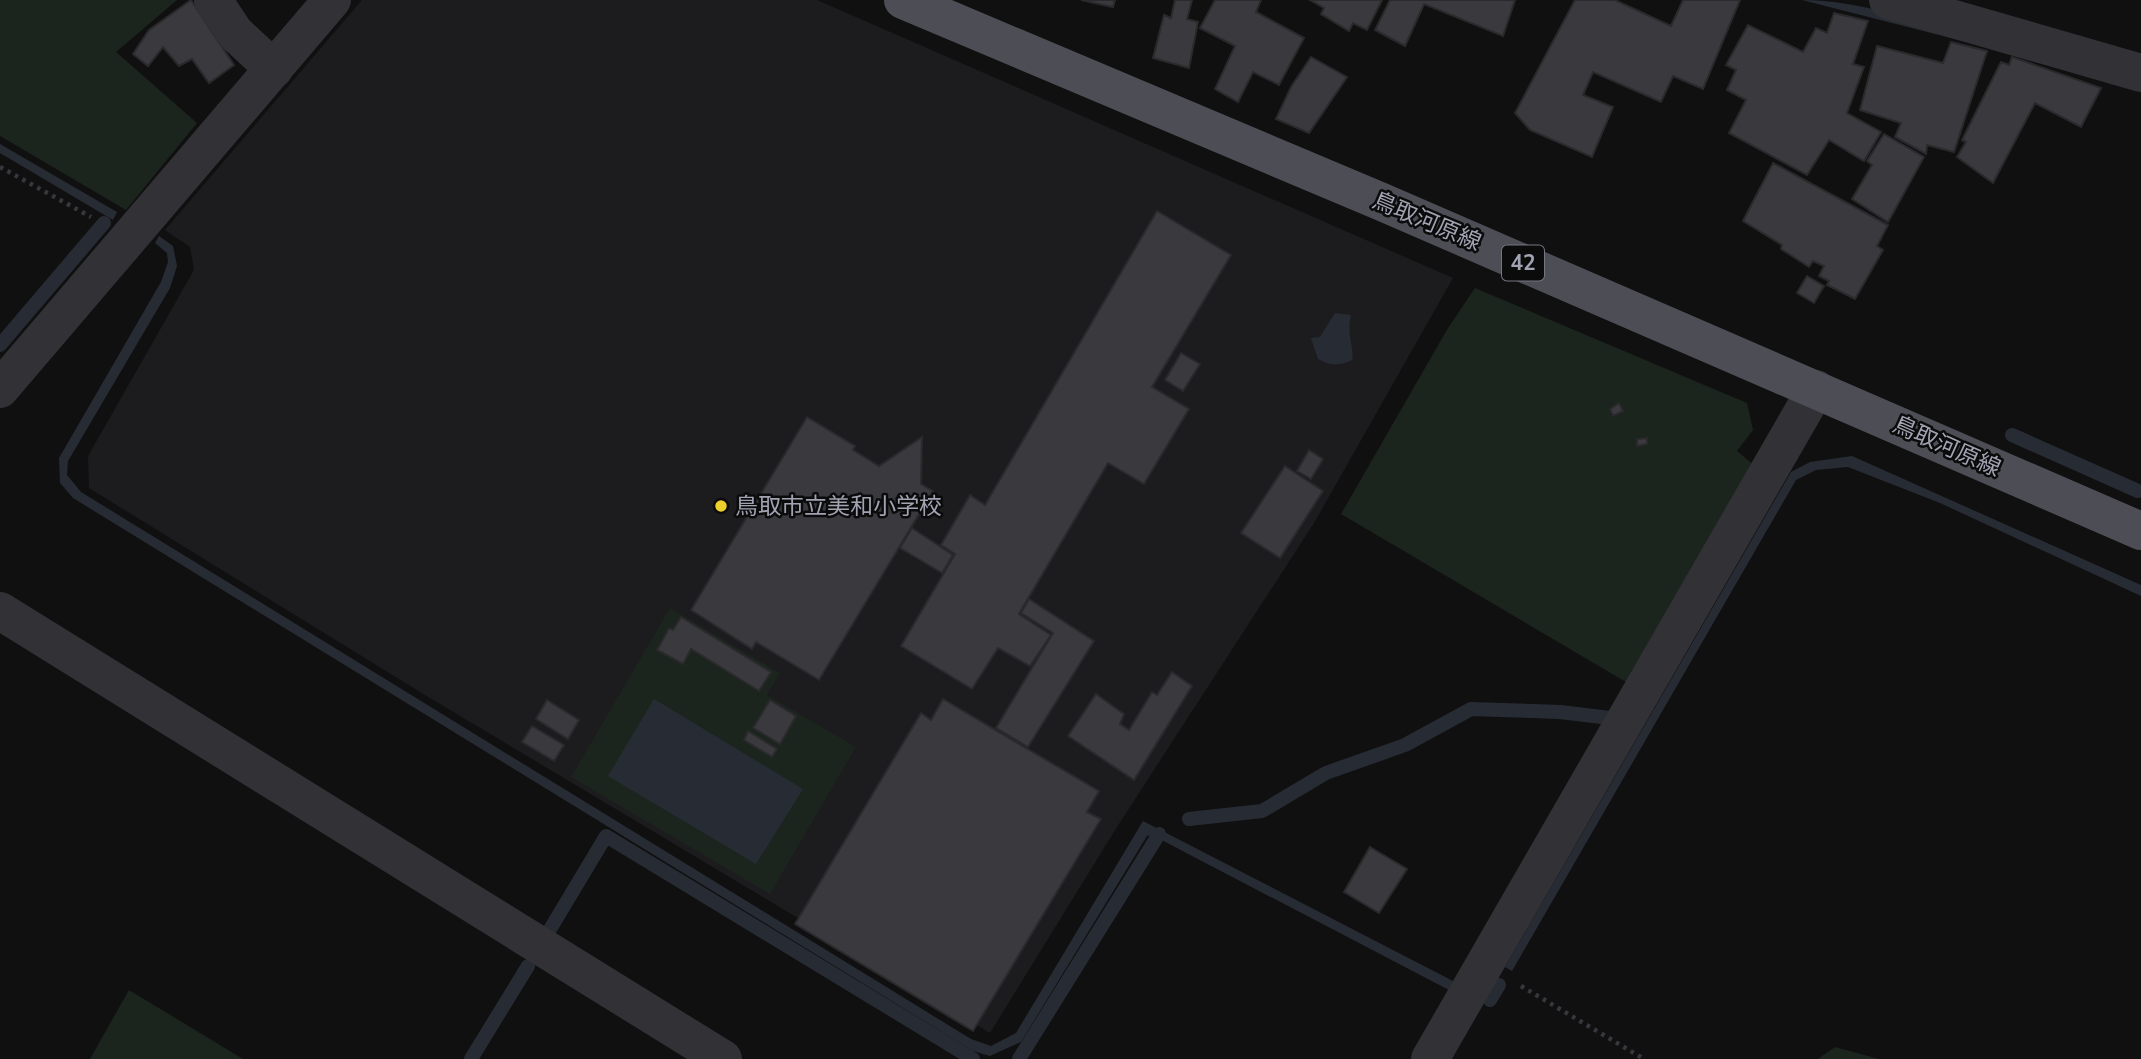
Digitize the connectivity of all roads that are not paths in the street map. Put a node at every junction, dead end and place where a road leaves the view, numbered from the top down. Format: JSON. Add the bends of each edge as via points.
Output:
{"nodes":[{"id":1,"x":214,"y":0,"type":"edge"},
{"id":2,"x":332,"y":0,"type":"edge"},
{"id":3,"x":903,"y":0,"type":"edge"},
{"id":4,"x":1888,"y":0,"type":"edge"},
{"id":5,"x":274,"y":69,"type":"junction"},
{"id":6,"x":2141,"y":72,"type":"edge"},
{"id":7,"x":0,"y":389,"type":"edge"},
{"id":8,"x":1816,"y":389,"type":"junction"},
{"id":9,"x":2141,"y":531,"type":"edge"},
{"id":10,"x":0,"y":611,"type":"edge"},
{"id":11,"x":723,"y":1059,"type":"edge"},
{"id":12,"x":1430,"y":1059,"type":"edge"}],
"edges":[{"from":1,"to":5,"type":"street","via":[[236,33]]},
{"from":2,"to":5,"type":"street"},
{"from":3,"to":8,"type":"main road","name":"鳥取河原線","number":"42"},
{"from":4,"to":6,"type":"street"},
{"from":5,"to":7,"type":"street"},
{"from":8,"to":9,"type":"main road","name":"鳥取河原線","number":"42"},
{"from":8,"to":12,"type":"street"},
{"from":10,"to":11,"type":"street"}]}
